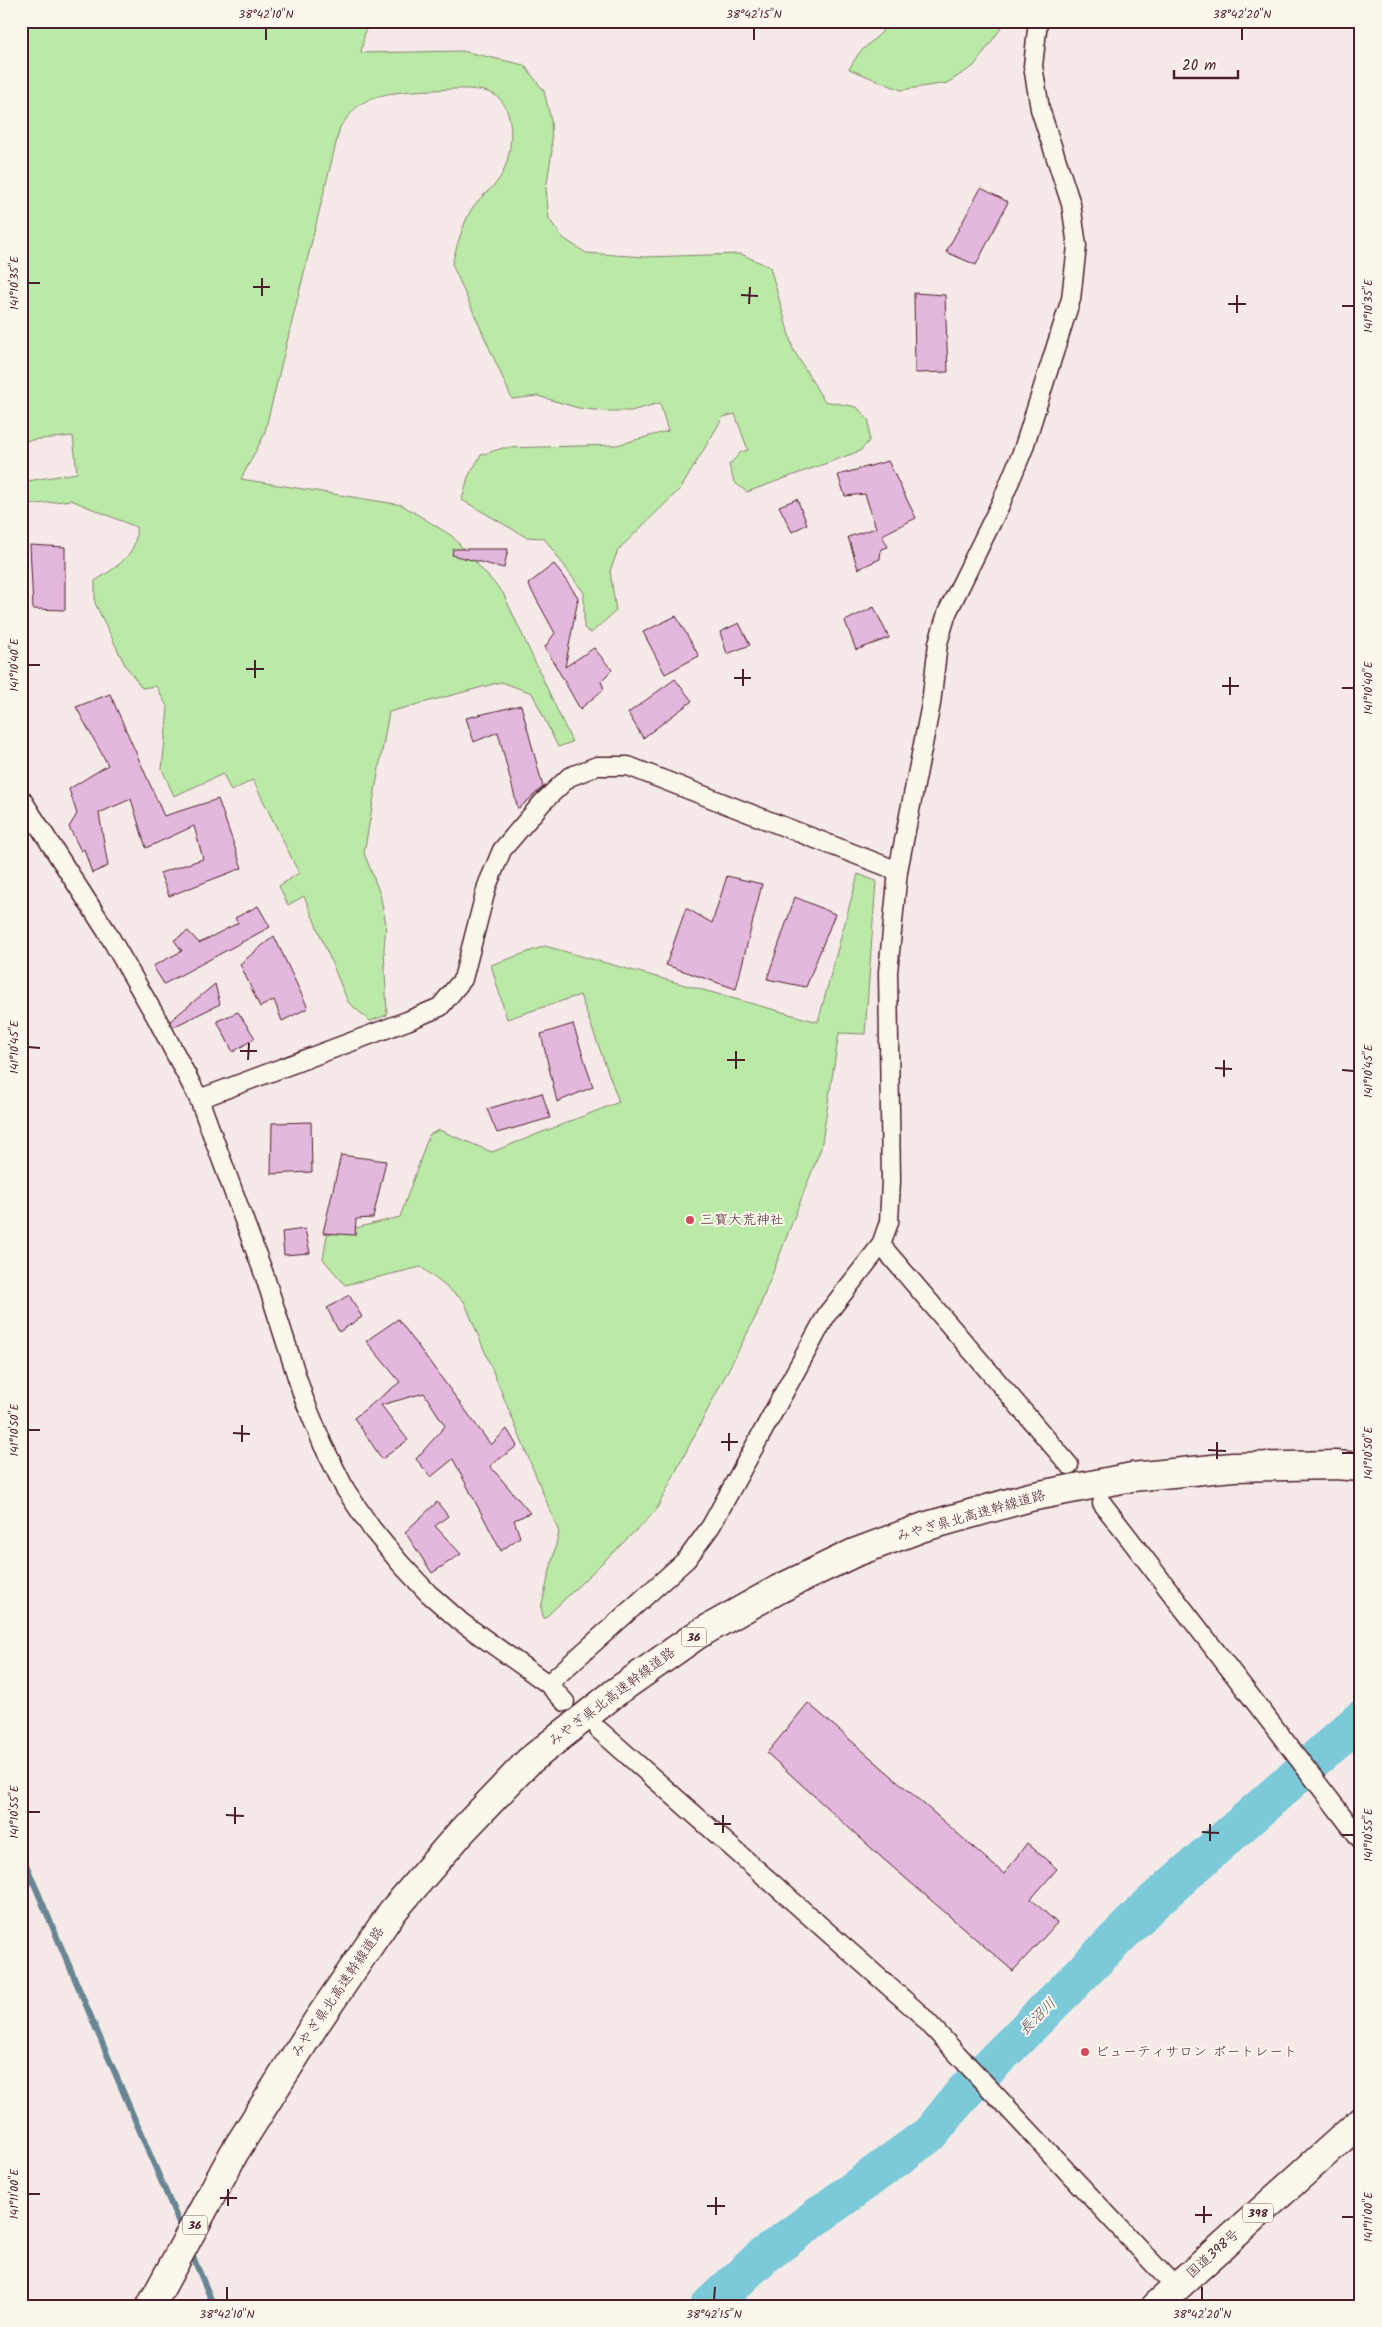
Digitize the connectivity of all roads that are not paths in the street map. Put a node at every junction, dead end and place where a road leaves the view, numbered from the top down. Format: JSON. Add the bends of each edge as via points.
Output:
{"nodes":[{"id":1,"x":1038,"y":21,"type":"edge"},
{"id":2,"x":21,"y":798,"type":"edge"},
{"id":3,"x":898,"y":871,"type":"junction"},
{"id":4,"x":199,"y":1099,"type":"junction"},
{"id":5,"x":881,"y":1245,"type":"junction"},
{"id":6,"x":1069,"y":1465,"type":"dead end"},
{"id":7,"x":1361,"y":1467,"type":"edge"},
{"id":8,"x":1102,"y":1503,"type":"dead end"},
{"id":9,"x":548,"y":1684,"type":"junction"},
{"id":10,"x":566,"y":1702,"type":"dead end"},
{"id":11,"x":599,"y":1730,"type":"dead end"},
{"id":12,"x":1361,"y":1840,"type":"edge"},
{"id":13,"x":1361,"y":2121,"type":"edge"},
{"id":14,"x":1176,"y":2288,"type":"junction"},
{"id":15,"x":154,"y":2301,"type":"edge"},
{"id":16,"x":1156,"y":2306,"type":"edge"}],
"edges":[{"from":1,"to":3,"type":"street","via":[[1033,66],[1040,109],[1071,204],[1076,237],[1072,299],[1023,450],[944,620]]},
{"from":2,"to":4,"type":"street","via":[[106,932]]},
{"from":3,"to":4,"type":"street","via":[[628,766],[597,766],[569,777],[502,850],[487,886],[463,979],[440,1007]]},
{"from":3,"to":5,"type":"street","via":[[888,972],[891,1180],[888,1222]]},
{"from":4,"to":9,"type":"street","via":[[264,1274],[304,1399],[345,1489],[372,1529],[428,1593],[461,1622]]},
{"from":5,"to":6,"type":"street"},
{"from":5,"to":9,"type":"street","via":[[826,1314],[712,1526],[687,1559]]},
{"from":7,"to":15,"type":"main road","name":"みやぎ県北高速幹線道路","number":"36","via":[[1233,1467],[1132,1477],[1030,1497],[924,1527],[854,1553],[778,1589],[697,1635],[616,1692],[528,1762],[462,1831],[392,1912],[316,2023],[234,2153]]},
{"from":8,"to":12,"type":"street"},
{"from":9,"to":10,"type":"street"},
{"from":11,"to":14,"type":"street","via":[[904,1999]]},
{"from":13,"to":14,"type":"main road","name":"国道398号","number":"398"},
{"from":14,"to":16,"type":"main road","name":"国道398号","number":"398"}]}
